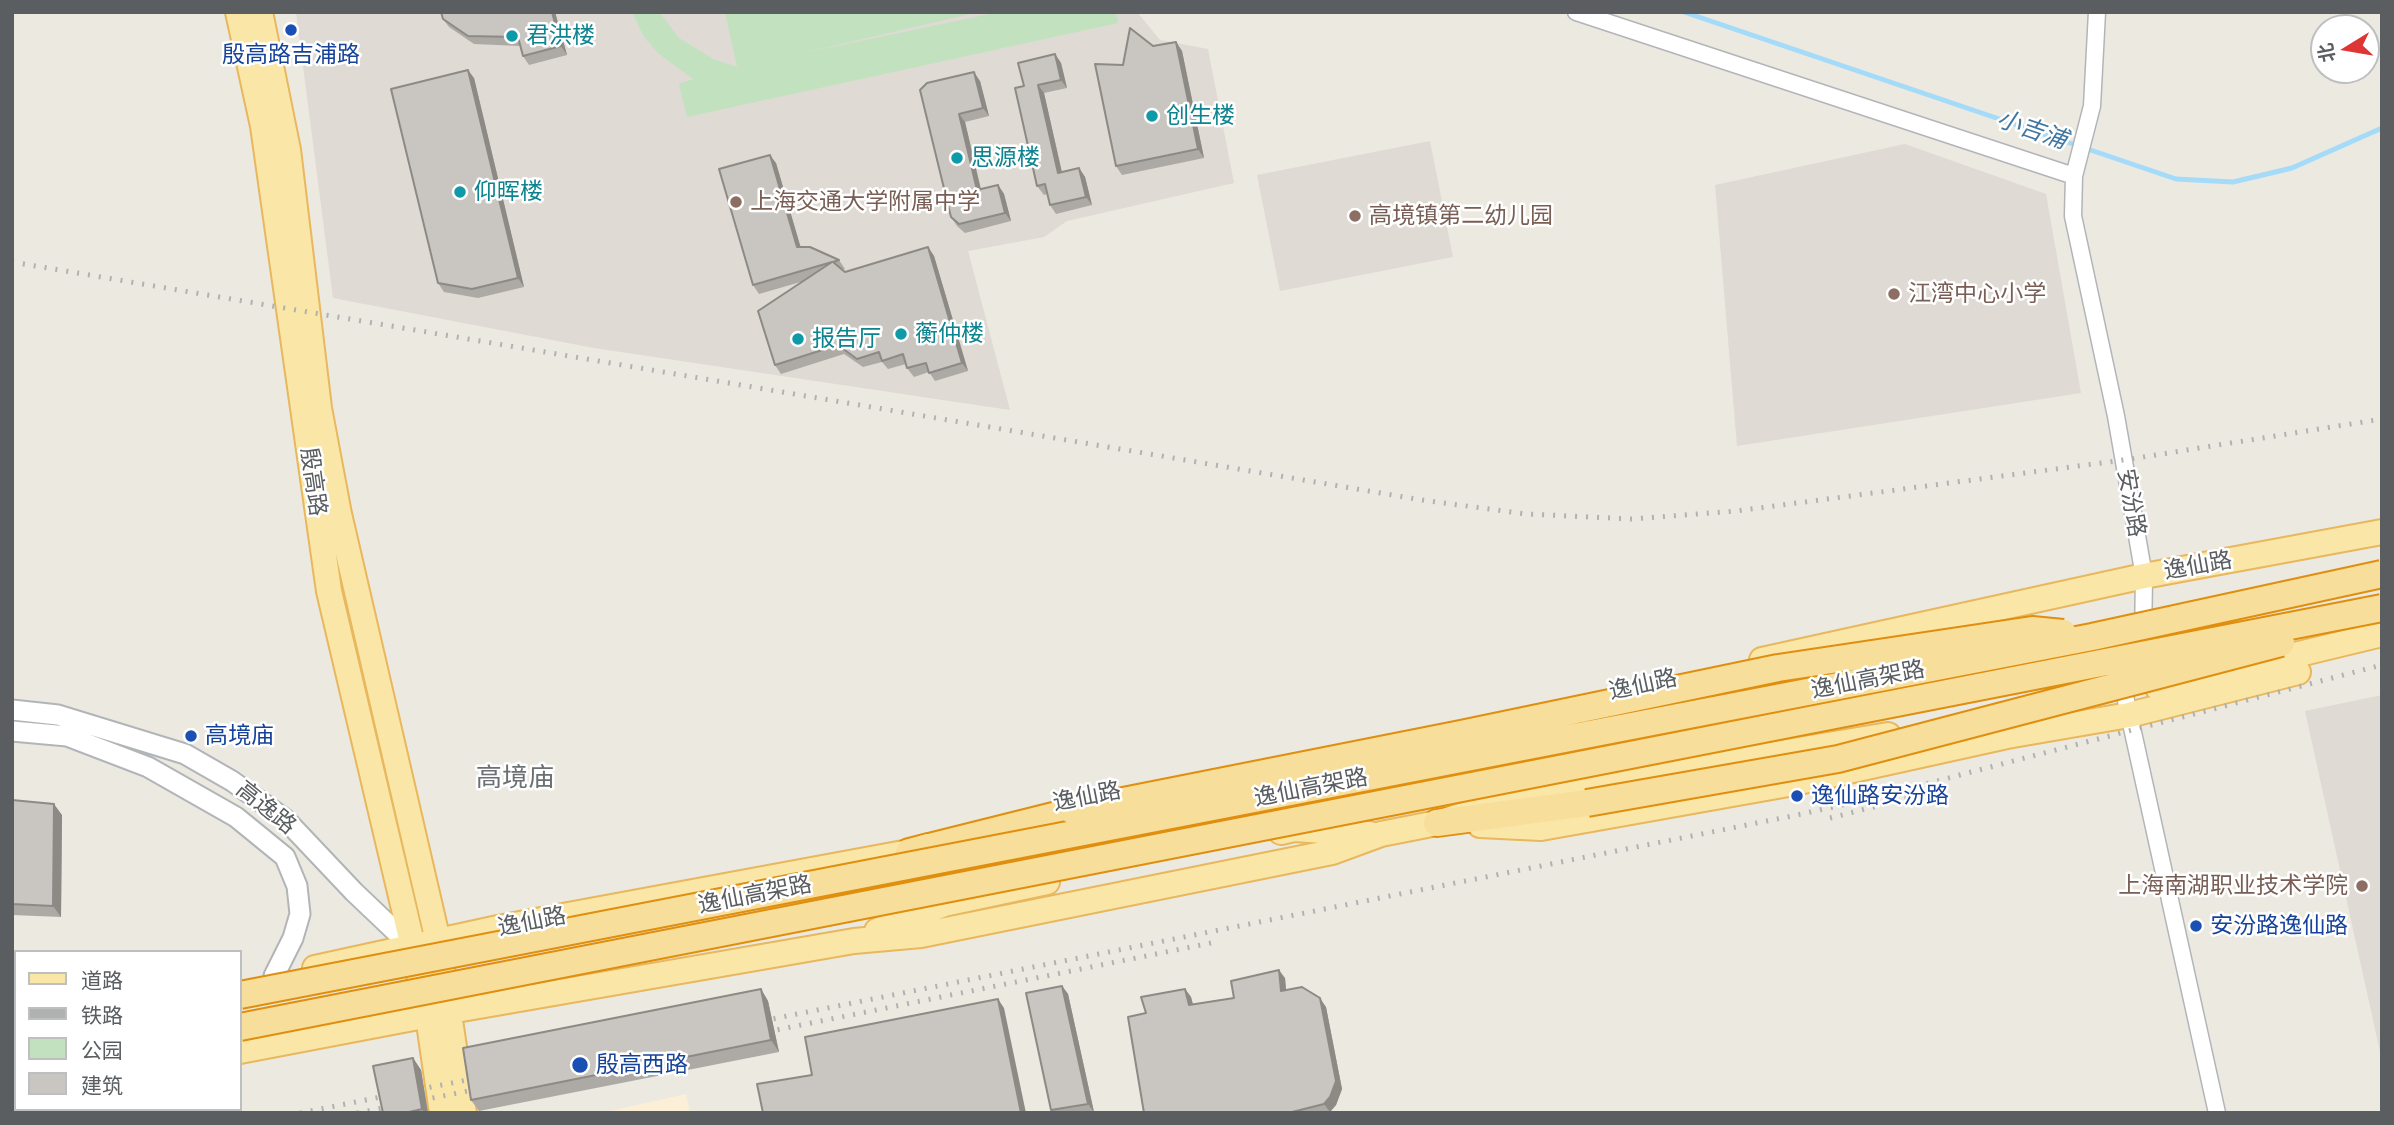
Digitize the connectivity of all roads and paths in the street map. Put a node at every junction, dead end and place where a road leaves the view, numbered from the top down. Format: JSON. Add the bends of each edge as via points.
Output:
{"nodes":[{"id":1,"x":238,"y":12,"type":"edge"},
{"id":2,"x":260,"y":12,"type":"edge"},
{"id":3,"x":1576,"y":12,"type":"edge"},
{"id":4,"x":2097,"y":12,"type":"edge"},
{"id":5,"x":2074,"y":176,"type":"junction"},
{"id":6,"x":2382,"y":532,"type":"edge"},
{"id":7,"x":2382,"y":573,"type":"edge"},
{"id":8,"x":2144,"y":576,"type":"junction"},
{"id":9,"x":2382,"y":608,"type":"edge"},
{"id":10,"x":2382,"y":614,"type":"edge"},
{"id":11,"x":2143,"y":621,"type":"junction"},
{"id":12,"x":2382,"y":634,"type":"edge"},
{"id":13,"x":2092,"y":637,"type":"junction"},
{"id":14,"x":2382,"y":651,"type":"edge"},
{"id":15,"x":1743,"y":664,"type":"junction"},
{"id":16,"x":2127,"y":706,"type":"junction"},
{"id":17,"x":12,"y":710,"type":"edge"},
{"id":18,"x":1689,"y":712,"type":"junction"},
{"id":19,"x":12,"y":730,"type":"edge"},
{"id":20,"x":1437,"y":823,"type":"junction"},
{"id":21,"x":909,"y":852,"type":"junction"},
{"id":22,"x":438,"y":941,"type":"junction"},
{"id":23,"x":413,"y":947,"type":"junction"},
{"id":24,"x":274,"y":976,"type":"junction"},
{"id":25,"x":242,"y":982,"type":"edge"},
{"id":26,"x":242,"y":995,"type":"edge"},
{"id":27,"x":439,"y":1014,"type":"junction"},
{"id":28,"x":242,"y":1027,"type":"edge"},
{"id":29,"x":242,"y":1051,"type":"edge"},
{"id":30,"x":442,"y":1113,"type":"edge"},
{"id":31,"x":464,"y":1113,"type":"edge"},
{"id":32,"x":2217,"y":1113,"type":"edge"}],
"edges":[{"from":1,"to":23,"type":"main road","name":"殷高路","via":[[263,126],[328,592]]},
{"from":2,"to":22,"type":"main road","name":"殷高路","via":[[288,150],[319,408]]},
{"from":3,"to":5,"type":"street"},
{"from":4,"to":5,"type":"street","name":"安汾路","via":[[2092,106]]},
{"from":5,"to":8,"type":"street","name":"安汾路","via":[[2073,216]]},
{"from":6,"to":8,"type":"main road","name":"逸仙路"},
{"from":7,"to":11,"type":"main road","name":"逸仙路"},
{"from":7,"to":13,"type":"highway","name":"逸仙高架路","bridge":true},
{"from":8,"to":11,"type":"street","name":"安汾路"},
{"from":8,"to":15,"type":"main road","name":"逸仙路"},
{"from":9,"to":28,"type":"highway","name":"逸仙高架路","bridge":true},
{"from":10,"to":20,"type":"highway","bridge":true,"via":[[2235,657],[1838,759],[1587,803]]},
{"from":11,"to":16,"type":"street","name":"安汾路","via":[[2143,640],[2125,676]]},
{"from":11,"to":18,"type":"main road","name":"逸仙路"},
{"from":12,"to":16,"type":"main road"},
{"from":13,"to":21,"type":"highway","bridge":true,"via":[[2032,630],[1779,667],[1073,811]]},
{"from":13,"to":26,"type":"highway","name":"逸仙高架路","bridge":true},
{"from":14,"to":16,"type":"main road"},
{"from":15,"to":18,"type":"main road"},
{"from":15,"to":21,"type":"main road","name":"逸仙路","via":[[1045,805]]},
{"from":16,"to":20,"type":"main road","via":[[1534,794]]},
{"from":16,"to":20,"type":"main road","via":[[1794,783],[1541,828]]},
{"from":16,"to":32,"type":"street","name":"安汾路"},
{"from":17,"to":23,"type":"street","name":"高逸路","via":[[58,715],[185,754],[232,780],[285,819]]},
{"from":18,"to":21,"type":"main road","name":"逸仙路","via":[[1039,839]]},
{"from":19,"to":24,"type":"street","name":"高逸路","via":[[67,736],[148,767],[236,817],[285,858],[297,886],[300,914]]},
{"from":20,"to":27,"type":"main road","via":[[1381,834],[1294,830],[944,904],[854,941]]},
{"from":21,"to":22,"type":"main road","name":"逸仙路"},
{"from":22,"to":23,"type":"main road","name":"逸仙路"},
{"from":22,"to":27,"type":"main road"},
{"from":23,"to":24,"type":"main road","name":"逸仙路"},
{"from":23,"to":27,"type":"main road"},
{"from":24,"to":25,"type":"main road","name":"逸仙路"},
{"from":27,"to":29,"type":"main road"},
{"from":27,"to":30,"type":"main road"},
{"from":27,"to":31,"type":"main road"}]}
